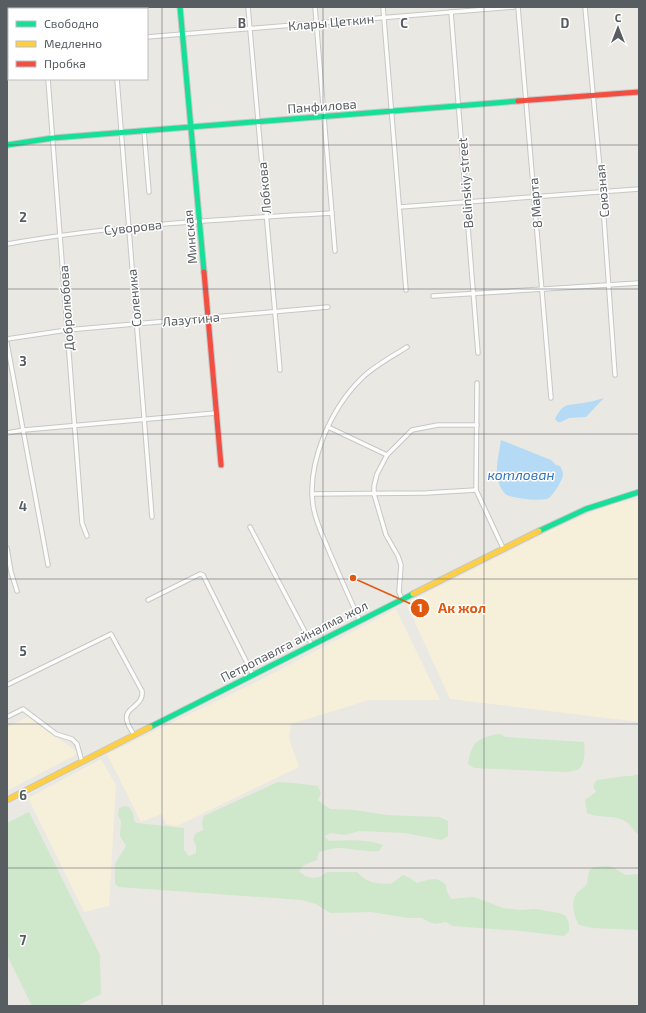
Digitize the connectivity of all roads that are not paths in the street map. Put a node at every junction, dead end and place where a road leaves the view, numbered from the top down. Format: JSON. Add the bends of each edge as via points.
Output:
{"nodes":[{"id":1,"x":180,"y":7,"type":"edge"},
{"id":2,"x":248,"y":7,"type":"edge"},
{"id":3,"x":315,"y":7,"type":"edge"},
{"id":4,"x":383,"y":7,"type":"edge"},
{"id":5,"x":514,"y":7,"type":"edge"},
{"id":6,"x":518,"y":7,"type":"edge"},
{"id":7,"x":585,"y":7,"type":"edge"},
{"id":8,"x":451,"y":12,"type":"junction"},
{"id":9,"x":384,"y":18,"type":"junction"},
{"id":10,"x":316,"y":23,"type":"junction"},
{"id":11,"x":250,"y":29,"type":"junction"},
{"id":12,"x":182,"y":34,"type":"junction"},
{"id":13,"x":148,"y":37,"type":"edge"},
{"id":14,"x":48,"y":80,"type":"edge"},
{"id":15,"x":116,"y":80,"type":"edge"},
{"id":16,"x":639,"y":92,"type":"edge"},
{"id":17,"x":593,"y":96,"type":"junction"},
{"id":18,"x":526,"y":101,"type":"junction"},
{"id":19,"x":459,"y":106,"type":"junction"},
{"id":20,"x":392,"y":112,"type":"junction"},
{"id":21,"x":324,"y":117,"type":"junction"},
{"id":22,"x":258,"y":122,"type":"junction"},
{"id":23,"x":191,"y":128,"type":"junction"},
{"id":24,"x":144,"y":131,"type":"junction"},
{"id":25,"x":121,"y":133,"type":"junction"},
{"id":26,"x":53,"y":138,"type":"junction"},
{"id":27,"x":7,"y":146,"type":"edge"},
{"id":28,"x":639,"y":188,"type":"edge"},
{"id":29,"x":149,"y":192,"type":"dead end"},
{"id":30,"x":602,"y":192,"type":"junction"},
{"id":31,"x":534,"y":197,"type":"junction"},
{"id":32,"x":466,"y":202,"type":"junction"},
{"id":33,"x":400,"y":208,"type":"junction"},
{"id":34,"x":332,"y":213,"type":"junction"},
{"id":35,"x":266,"y":217,"type":"junction"},
{"id":36,"x":199,"y":220,"type":"junction"},
{"id":37,"x":128,"y":228,"type":"junction"},
{"id":38,"x":60,"y":234,"type":"junction"},
{"id":39,"x":7,"y":244,"type":"edge"},
{"id":40,"x":335,"y":251,"type":"dead end"},
{"id":41,"x":639,"y":283,"type":"edge"},
{"id":42,"x":609,"y":285,"type":"junction"},
{"id":43,"x":542,"y":289,"type":"junction"},
{"id":44,"x":406,"y":290,"type":"dead end"},
{"id":45,"x":474,"y":294,"type":"junction"},
{"id":46,"x":433,"y":296,"type":"dead end"},
{"id":47,"x":328,"y":307,"type":"dead end"},
{"id":48,"x":275,"y":312,"type":"junction"},
{"id":49,"x":208,"y":318,"type":"junction"},
{"id":50,"x":136,"y":324,"type":"junction"},
{"id":51,"x":67,"y":330,"type":"junction"},
{"id":52,"x":7,"y":339,"type":"edge"},
{"id":53,"x":7,"y":343,"type":"edge"},
{"id":54,"x":407,"y":347,"type":"dead end"},
{"id":55,"x":478,"y":353,"type":"dead end"},
{"id":56,"x":280,"y":370,"type":"dead end"},
{"id":57,"x":615,"y":375,"type":"dead end"},
{"id":58,"x":477,"y":383,"type":"dead end"},
{"id":59,"x":551,"y":398,"type":"dead end"},
{"id":60,"x":216,"y":414,"type":"junction"},
{"id":61,"x":144,"y":420,"type":"junction"},
{"id":62,"x":477,"y":425,"type":"junction"},
{"id":63,"x":74,"y":426,"type":"junction"},
{"id":64,"x":328,"y":427,"type":"junction"},
{"id":65,"x":24,"y":430,"type":"junction"},
{"id":66,"x":7,"y":433,"type":"edge"},
{"id":67,"x":387,"y":455,"type":"junction"},
{"id":68,"x":221,"y":465,"type":"dead end"},
{"id":69,"x":476,"y":490,"type":"junction"},
{"id":70,"x":639,"y":492,"type":"edge"},
{"id":71,"x":312,"y":494,"type":"junction"},
{"id":72,"x":374,"y":494,"type":"junction"},
{"id":73,"x":152,"y":517,"type":"dead end"},
{"id":74,"x":250,"y":527,"type":"dead end"},
{"id":75,"x":87,"y":536,"type":"dead end"},
{"id":76,"x":7,"y":548,"type":"edge"},
{"id":77,"x":503,"y":548,"type":"junction"},
{"id":78,"x":48,"y":566,"type":"dead end"},
{"id":79,"x":17,"y":591,"type":"dead end"},
{"id":80,"x":402,"y":599,"type":"junction"},
{"id":81,"x":148,"y":600,"type":"dead end"},
{"id":82,"x":360,"y":620,"type":"junction"},
{"id":83,"x":312,"y":645,"type":"junction"},
{"id":84,"x":253,"y":675,"type":"junction"},
{"id":85,"x":7,"y":685,"type":"edge"},
{"id":86,"x":7,"y":717,"type":"edge"},
{"id":87,"x":134,"y":735,"type":"junction"},
{"id":88,"x":82,"y":762,"type":"junction"},
{"id":89,"x":7,"y":800,"type":"edge"}],
"edges":[{"from":1,"to":12,"type":"main road","name":"Минская"},
{"from":2,"to":11,"type":"street","name":"Лобкова"},
{"from":3,"to":10,"type":"street"},
{"from":4,"to":9,"type":"street"},
{"from":5,"to":8,"type":"street","name":"Клары Цеткин"},
{"from":6,"to":18,"type":"street","name":"8 Марта"},
{"from":7,"to":17,"type":"street","name":"Союзная"},
{"from":8,"to":9,"type":"street","name":"Клары Цеткин"},
{"from":8,"to":19,"type":"street","name":"Belinskiy street"},
{"from":9,"to":10,"type":"street","name":"Клары Цеткин"},
{"from":9,"to":20,"type":"street"},
{"from":10,"to":11,"type":"street","name":"Клары Цеткин"},
{"from":10,"to":21,"type":"street"},
{"from":11,"to":12,"type":"street","name":"Клары Цеткин"},
{"from":11,"to":22,"type":"street","name":"Лобкова"},
{"from":12,"to":13,"type":"street","name":"Клары Цеткин"},
{"from":12,"to":23,"type":"main road","name":"Минская"},
{"from":14,"to":26,"type":"street","name":"Добролюбова"},
{"from":15,"to":25,"type":"street","name":"Соленика"},
{"from":16,"to":17,"type":"main road","name":"Панфилова"},
{"from":17,"to":18,"type":"main road","name":"Панфилова"},
{"from":17,"to":30,"type":"street","name":"Союзная"},
{"from":18,"to":19,"type":"main road","name":"Панфилова"},
{"from":18,"to":31,"type":"street","name":"8 Марта"},
{"from":19,"to":20,"type":"main road","name":"Панфилова"},
{"from":19,"to":32,"type":"street","name":"Belinskiy street"},
{"from":20,"to":21,"type":"main road","name":"Панфилова"},
{"from":20,"to":33,"type":"street"},
{"from":21,"to":22,"type":"main road","name":"Панфилова"},
{"from":21,"to":34,"type":"street"},
{"from":22,"to":23,"type":"main road","name":"Панфилова"},
{"from":22,"to":35,"type":"street","name":"Лобкова"},
{"from":23,"to":24,"type":"main road","name":"Панфилова"},
{"from":23,"to":36,"type":"main road","name":"Минская"},
{"from":24,"to":25,"type":"main road","name":"Панфилова"},
{"from":24,"to":29,"type":"street"},
{"from":25,"to":26,"type":"main road","name":"Панфилова"},
{"from":25,"to":37,"type":"street","name":"Соленика"},
{"from":26,"to":27,"type":"main road","name":"Панфилова"},
{"from":26,"to":38,"type":"street","name":"Добролюбова"},
{"from":28,"to":30,"type":"street"},
{"from":30,"to":31,"type":"street"},
{"from":30,"to":42,"type":"street","name":"Союзная"},
{"from":31,"to":32,"type":"street"},
{"from":31,"to":43,"type":"street","name":"8 Марта"},
{"from":32,"to":33,"type":"street"},
{"from":32,"to":45,"type":"street","name":"Belinskiy street"},
{"from":33,"to":44,"type":"street"},
{"from":34,"to":35,"type":"street","name":"Суворова"},
{"from":34,"to":40,"type":"street"},
{"from":35,"to":36,"type":"street","name":"Суворова"},
{"from":35,"to":48,"type":"street","name":"Лобкова"},
{"from":36,"to":37,"type":"street","name":"Суворова"},
{"from":36,"to":49,"type":"main road","name":"Минская"},
{"from":37,"to":38,"type":"street","name":"Суворова"},
{"from":37,"to":50,"type":"street","name":"Соленика"},
{"from":38,"to":39,"type":"street","name":"Суворова"},
{"from":38,"to":51,"type":"street","name":"Добролюбова"},
{"from":41,"to":42,"type":"street"},
{"from":42,"to":43,"type":"street"},
{"from":42,"to":57,"type":"street","name":"Союзная"},
{"from":43,"to":45,"type":"street"},
{"from":43,"to":59,"type":"street","name":"8 Марта"},
{"from":45,"to":46,"type":"street"},
{"from":45,"to":55,"type":"street","name":"Belinskiy street"},
{"from":47,"to":48,"type":"street","name":"Лазутина"},
{"from":48,"to":49,"type":"street","name":"Лазутина"},
{"from":48,"to":56,"type":"street","name":"Лобкова"},
{"from":49,"to":50,"type":"street","name":"Лазутина"},
{"from":49,"to":60,"type":"main road","name":"Минская"},
{"from":50,"to":51,"type":"street","name":"Лазутина"},
{"from":50,"to":61,"type":"street","name":"Соленика"},
{"from":51,"to":52,"type":"street","name":"Лазутина"},
{"from":51,"to":63,"type":"street","name":"Добролюбова"},
{"from":53,"to":65,"type":"street"},
{"from":54,"to":64,"type":"street","via":[[363,377],[336,410]]},
{"from":58,"to":62,"type":"street"},
{"from":60,"to":61,"type":"street"},
{"from":60,"to":68,"type":"main road","name":"Минская"},
{"from":61,"to":63,"type":"street"},
{"from":61,"to":73,"type":"street","name":"Соленика"},
{"from":62,"to":67,"type":"street","via":[[417,428],[408,433]]},
{"from":62,"to":69,"type":"street"},
{"from":63,"to":65,"type":"street"},
{"from":63,"to":75,"type":"street","name":"Добролюбова","via":[[82,523]]},
{"from":64,"to":67,"type":"street"},
{"from":64,"to":71,"type":"street","via":[[315,463]]},
{"from":65,"to":66,"type":"street"},
{"from":65,"to":78,"type":"street"},
{"from":67,"to":72,"type":"street","via":[[375,480]]},
{"from":69,"to":72,"type":"street"},
{"from":69,"to":77,"type":"street"},
{"from":70,"to":77,"type":"main road","name":"Петропавлға айналма жол","via":[[579,512]]},
{"from":71,"to":72,"type":"street"},
{"from":71,"to":82,"type":"street","via":[[315,516],[321,532]]},
{"from":72,"to":80,"type":"street","via":[[386,535],[401,565],[398,592]]},
{"from":74,"to":83,"type":"street"},
{"from":76,"to":79,"type":"street"},
{"from":77,"to":80,"type":"main road","name":"Петропавлға айналма жол"},
{"from":80,"to":82,"type":"main road","name":"Петропавлға айналма жол"},
{"from":81,"to":84,"type":"street","via":[[203,574]]},
{"from":82,"to":83,"type":"main road","name":"Петропавлға айналма жол"},
{"from":83,"to":84,"type":"main road","name":"Петропавлға айналма жол"},
{"from":84,"to":87,"type":"main road","name":"Петропавлға айналма жол"},
{"from":85,"to":87,"type":"street","via":[[111,634],[142,691],[139,703],[126,715]]},
{"from":86,"to":88,"type":"street","via":[[23,709],[56,734],[77,744]]},
{"from":87,"to":88,"type":"main road","name":"Петропавлға айналма жол"},
{"from":88,"to":89,"type":"main road","name":"Петропавлға айналма жол"}]}
